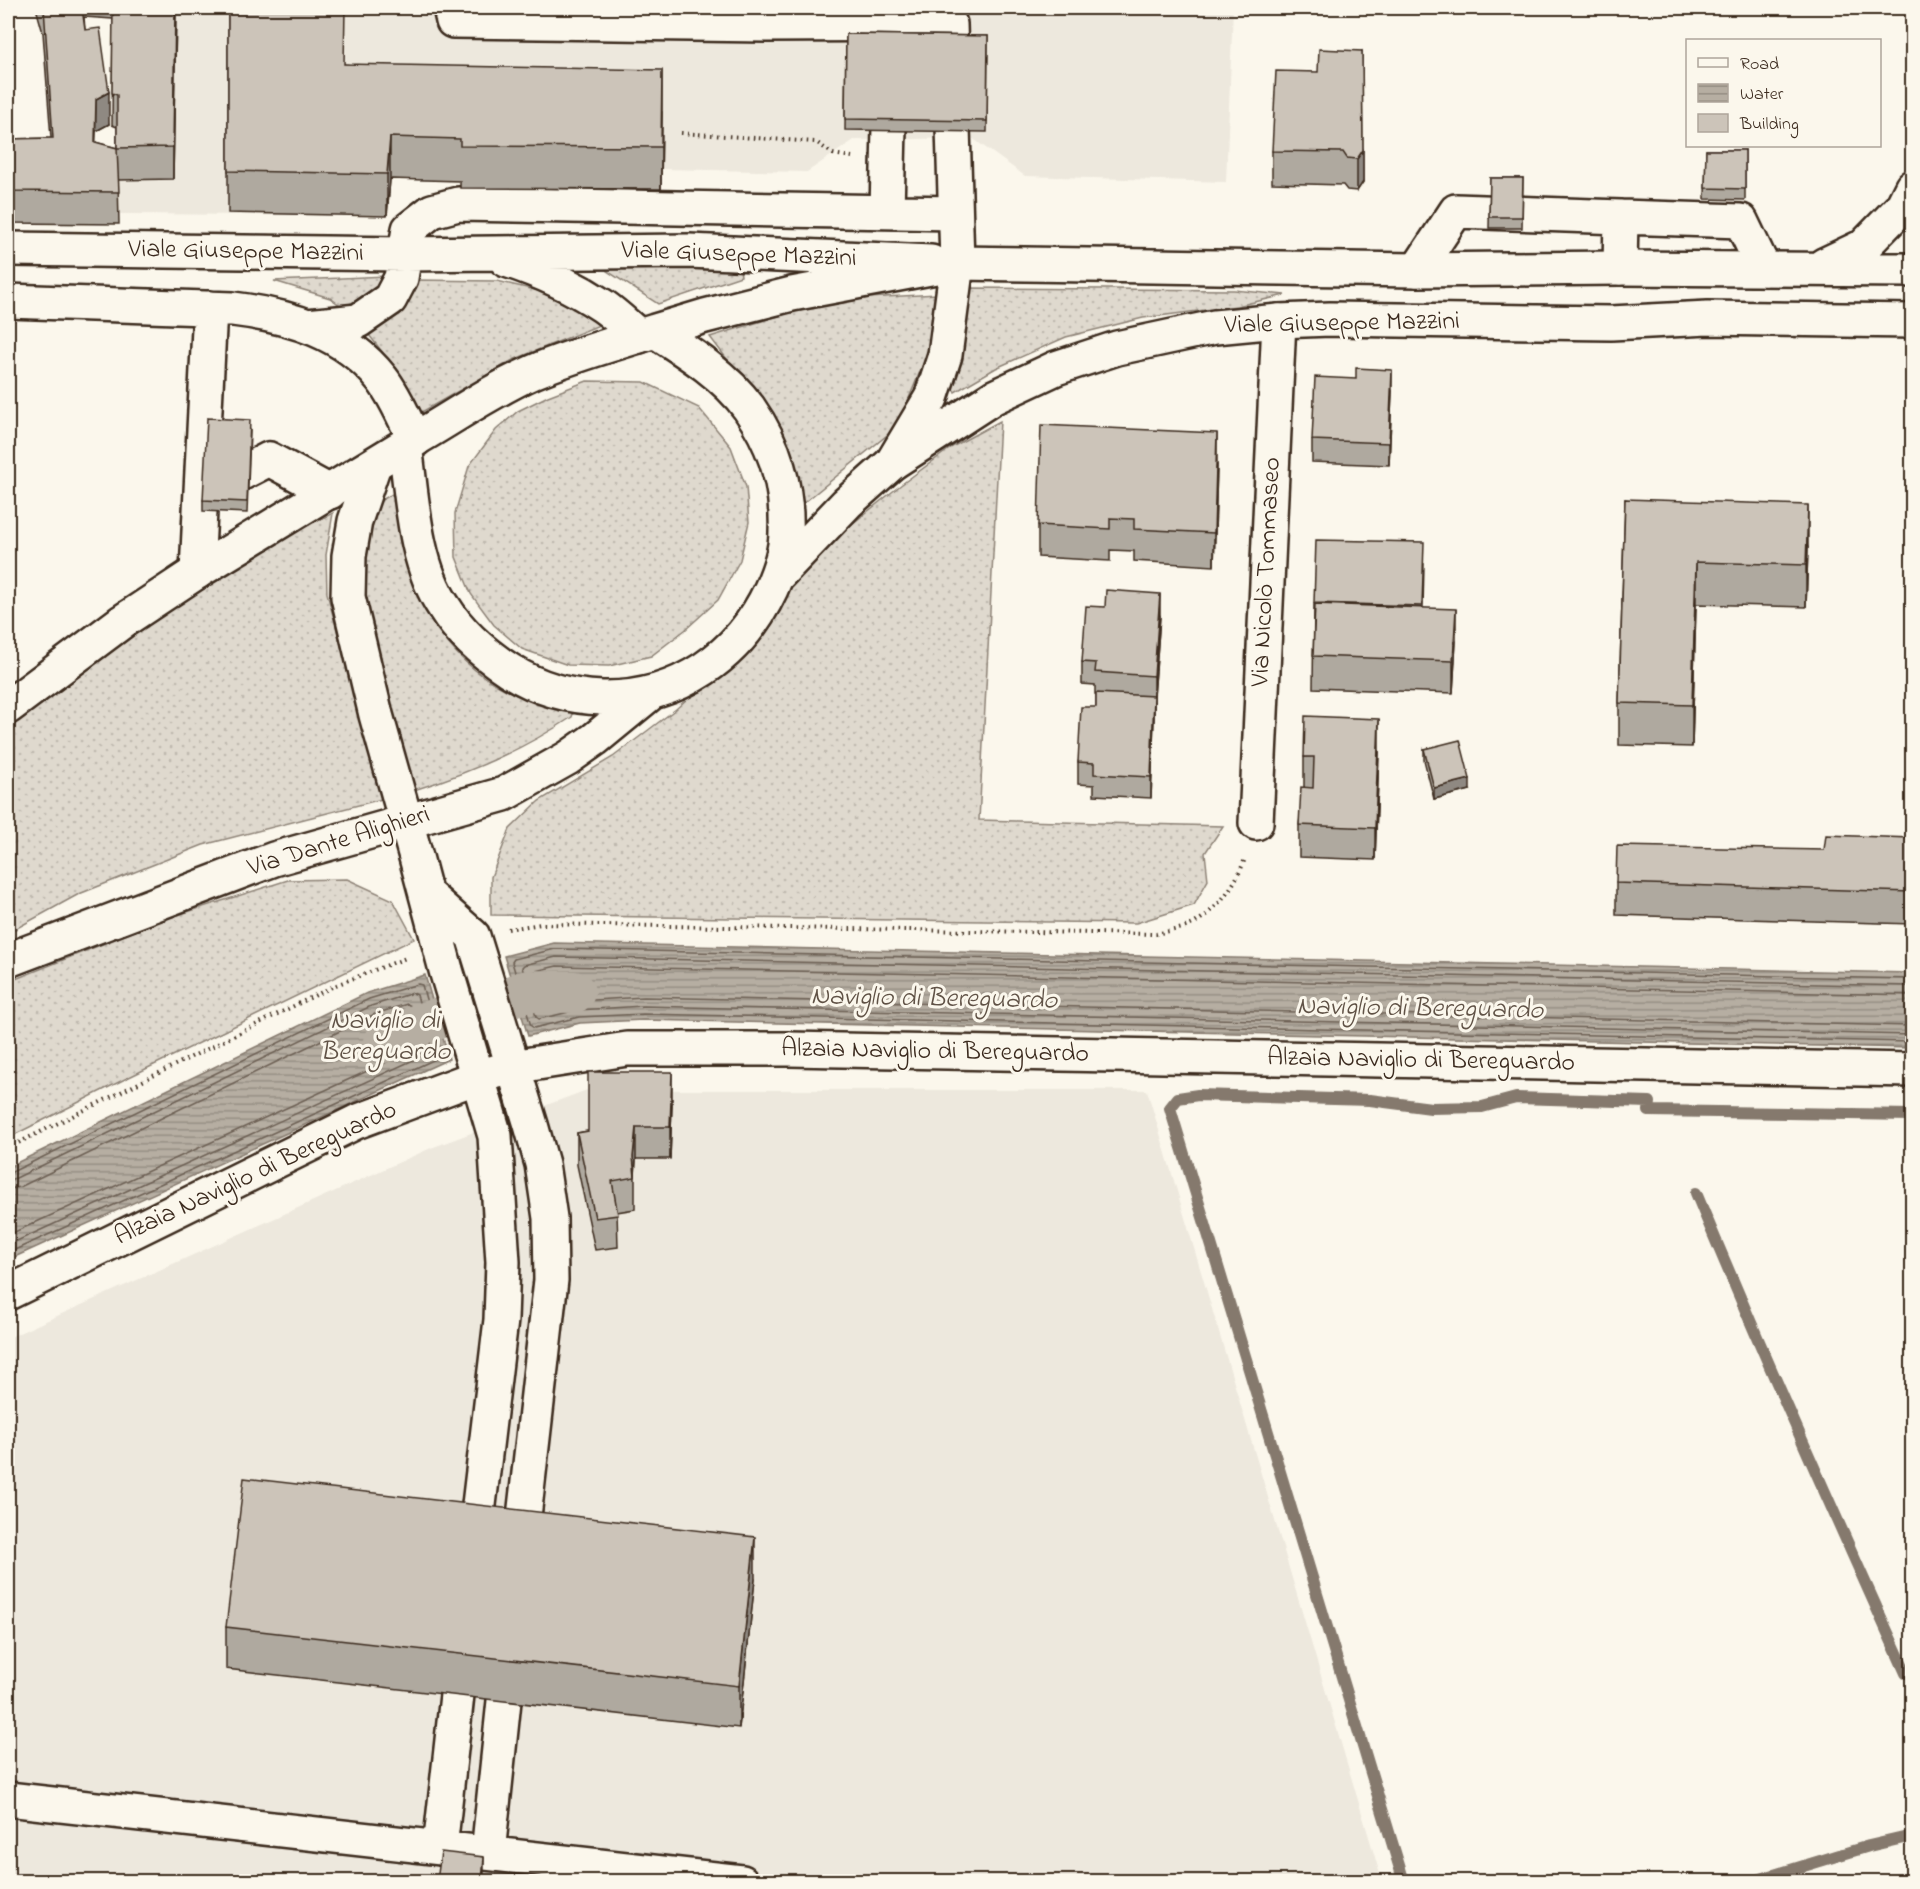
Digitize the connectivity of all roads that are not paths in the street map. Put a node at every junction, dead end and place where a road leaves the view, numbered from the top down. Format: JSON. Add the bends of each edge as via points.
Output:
{"nodes":[{"id":1,"x":450,"y":8,"type":"edge"},
{"id":2,"x":950,"y":16,"type":"edge"},
{"id":3,"x":892,"y":24,"type":"junction"},
{"id":4,"x":1912,"y":187,"type":"edge"},
{"id":5,"x":886,"y":211,"type":"junction"},
{"id":6,"x":955,"y":213,"type":"junction"},
{"id":7,"x":1621,"y":217,"type":"junction"},
{"id":8,"x":8,"y":249,"type":"edge"},
{"id":9,"x":485,"y":253,"type":"junction"},
{"id":10,"x":405,"y":254,"type":"junction"},
{"id":11,"x":957,"y":263,"type":"junction"},
{"id":12,"x":1620,"y":268,"type":"junction"},
{"id":13,"x":1764,"y":269,"type":"junction"},
{"id":14,"x":1814,"y":269,"type":"junction"},
{"id":15,"x":1417,"y":270,"type":"junction"},
{"id":16,"x":1912,"y":270,"type":"edge"},
{"id":17,"x":8,"y":301,"type":"edge"},
{"id":18,"x":210,"y":308,"type":"junction"},
{"id":19,"x":1279,"y":321,"type":"junction"},
{"id":20,"x":1912,"y":321,"type":"edge"},
{"id":21,"x":307,"y":326,"type":"junction"},
{"id":22,"x":647,"y":333,"type":"junction"},
{"id":23,"x":410,"y":442,"type":"junction"},
{"id":24,"x":892,"y":463,"type":"junction"},
{"id":25,"x":374,"y":465,"type":"junction"},
{"id":26,"x":330,"y":492,"type":"junction"},
{"id":27,"x":201,"y":494,"type":"junction"},
{"id":28,"x":197,"y":572,"type":"junction"},
{"id":29,"x":777,"y":576,"type":"junction"},
{"id":30,"x":651,"y":693,"type":"junction"},
{"id":31,"x":8,"y":707,"type":"edge"},
{"id":32,"x":406,"y":820,"type":"junction"},
{"id":33,"x":1256,"y":823,"type":"road end"},
{"id":34,"x":426,"y":894,"type":"junction"},
{"id":35,"x":8,"y":960,"type":"edge"},
{"id":36,"x":508,"y":1054,"type":"junction"},
{"id":37,"x":474,"y":1067,"type":"junction"},
{"id":38,"x":1912,"y":1070,"type":"edge"},
{"id":39,"x":8,"y":1293,"type":"edge"},
{"id":40,"x":474,"y":1547,"type":"edge"},
{"id":41,"x":520,"y":1552,"type":"edge"},
{"id":42,"x":457,"y":1695,"type":"dead end"},
{"id":43,"x":504,"y":1701,"type":"dead end"},
{"id":44,"x":8,"y":1799,"type":"edge"},
{"id":45,"x":440,"y":1848,"type":"junction"},
{"id":46,"x":488,"y":1853,"type":"junction"},
{"id":47,"x":742,"y":1881,"type":"edge"}],
"edges":[{"from":1,"to":3,"type":"main road","via":[[453,21]]},
{"from":2,"to":3,"type":"main road"},
{"from":2,"to":6,"type":"main road"},
{"from":3,"to":5,"type":"main road"},
{"from":4,"to":14,"type":"main road","via":[[1902,207],[1864,246]]},
{"from":5,"to":6,"type":"main road"},
{"from":5,"to":10,"type":"main road","via":[[458,204],[432,211],[409,229]]},
{"from":6,"to":11,"type":"main road"},
{"from":7,"to":12,"type":"main road"},
{"from":7,"to":13,"type":"main road","via":[[1741,221]]},
{"from":7,"to":15,"type":"main road","via":[[1456,211]]},
{"from":8,"to":10,"type":"main road","name":"Viale Giuseppe Mazzini"},
{"from":9,"to":10,"type":"main road","name":"Viale Giuseppe Mazzini"},
{"from":9,"to":11,"type":"main road","name":"Viale Giuseppe Mazzini","via":[[689,251]]},
{"from":9,"to":22,"type":"main road","name":"Viale Giuseppe Mazzini","via":[[534,269],[571,287]]},
{"from":10,"to":21,"type":"main road","via":[[401,278],[390,299],[358,321]]},
{"from":11,"to":15,"type":"main road","name":"Viale Giuseppe Mazzini"},
{"from":11,"to":22,"type":"main road","name":"Viale Giuseppe Mazzini","via":[[792,294]]},
{"from":11,"to":24,"type":"main road","via":[[945,355],[931,398]]},
{"from":12,"to":13,"type":"main road","name":"Viale Giuseppe Mazzini"},
{"from":12,"to":15,"type":"main road","name":"Viale Giuseppe Mazzini"},
{"from":13,"to":14,"type":"main road","name":"Viale Giuseppe Mazzini"},
{"from":14,"to":16,"type":"main road","name":"Viale Giuseppe Mazzini"},
{"from":17,"to":18,"type":"main road","name":"Viale Giuseppe Mazzini"},
{"from":18,"to":21,"type":"main road","name":"Viale Giuseppe Mazzini","via":[[257,312]]},
{"from":18,"to":27,"type":"main road"},
{"from":19,"to":20,"type":"main road","name":"Viale Giuseppe Mazzini","via":[[1611,323],[1708,318]]},
{"from":19,"to":24,"type":"main road","name":"Viale Giuseppe Mazzini","via":[[1204,329],[1117,348],[1056,368],[994,397]]},
{"from":19,"to":33,"type":"main road","name":"Via Nicolò Tommaseo"},
{"from":21,"to":23,"type":"main road","name":"Viale Giuseppe Mazzini","via":[[340,340],[363,358],[383,381]]},
{"from":22,"to":23,"type":"main road","name":"Viale Giuseppe Mazzini","via":[[531,373]]},
{"from":22,"to":29,"type":"main road","name":"Viale Giuseppe Mazzini","via":[[689,353],[721,379],[749,408],[776,458],[786,498],[786,534]]},
{"from":23,"to":25,"type":"main road"},
{"from":23,"to":30,"type":"main road","name":"Viale Giuseppe Mazzini","via":[[417,531],[426,569],[443,606],[466,636],[525,680],[555,692],[587,698]]},
{"from":24,"to":29,"type":"main road","name":"Viale Giuseppe Mazzini","via":[[847,503]]},
{"from":25,"to":26,"type":"main road"},
{"from":25,"to":32,"type":"main road","via":[[355,520],[348,597]]},
{"from":26,"to":27,"type":"main road","via":[[269,459]]},
{"from":26,"to":28,"type":"main road"},
{"from":27,"to":28,"type":"main road"},
{"from":28,"to":31,"type":"main road","via":[[123,621]]},
{"from":29,"to":30,"type":"main road","name":"Viale Giuseppe Mazzini","via":[[762,610],[740,640],[702,671]]},
{"from":30,"to":32,"type":"main road","name":"Via Dante Alighieri","via":[[568,758],[504,794]]},
{"from":32,"to":34,"type":"main road"},
{"from":32,"to":35,"type":"main road","name":"Via Dante Alighieri","via":[[274,859]]},
{"from":34,"to":36,"type":"main road","via":[[477,948]]},
{"from":34,"to":37,"type":"main road"},
{"from":36,"to":37,"type":"main road","name":"Alzaia Naviglio di Bereguardo"},
{"from":36,"to":38,"type":"main road","name":"Alzaia Naviglio di Bereguardo","via":[[789,1049]]},
{"from":36,"to":41,"type":"main road","via":[[542,1164],[550,1218],[551,1280]]},
{"from":37,"to":39,"type":"main road","name":"Alzaia Naviglio di Bereguardo"},
{"from":37,"to":40,"type":"main road","via":[[495,1136],[503,1262],[501,1320]]},
{"from":42,"to":45,"type":"main road"},
{"from":43,"to":46,"type":"main road"},
{"from":44,"to":45,"type":"main road"},
{"from":45,"to":46,"type":"main road"},
{"from":46,"to":47,"type":"main road"}]}
